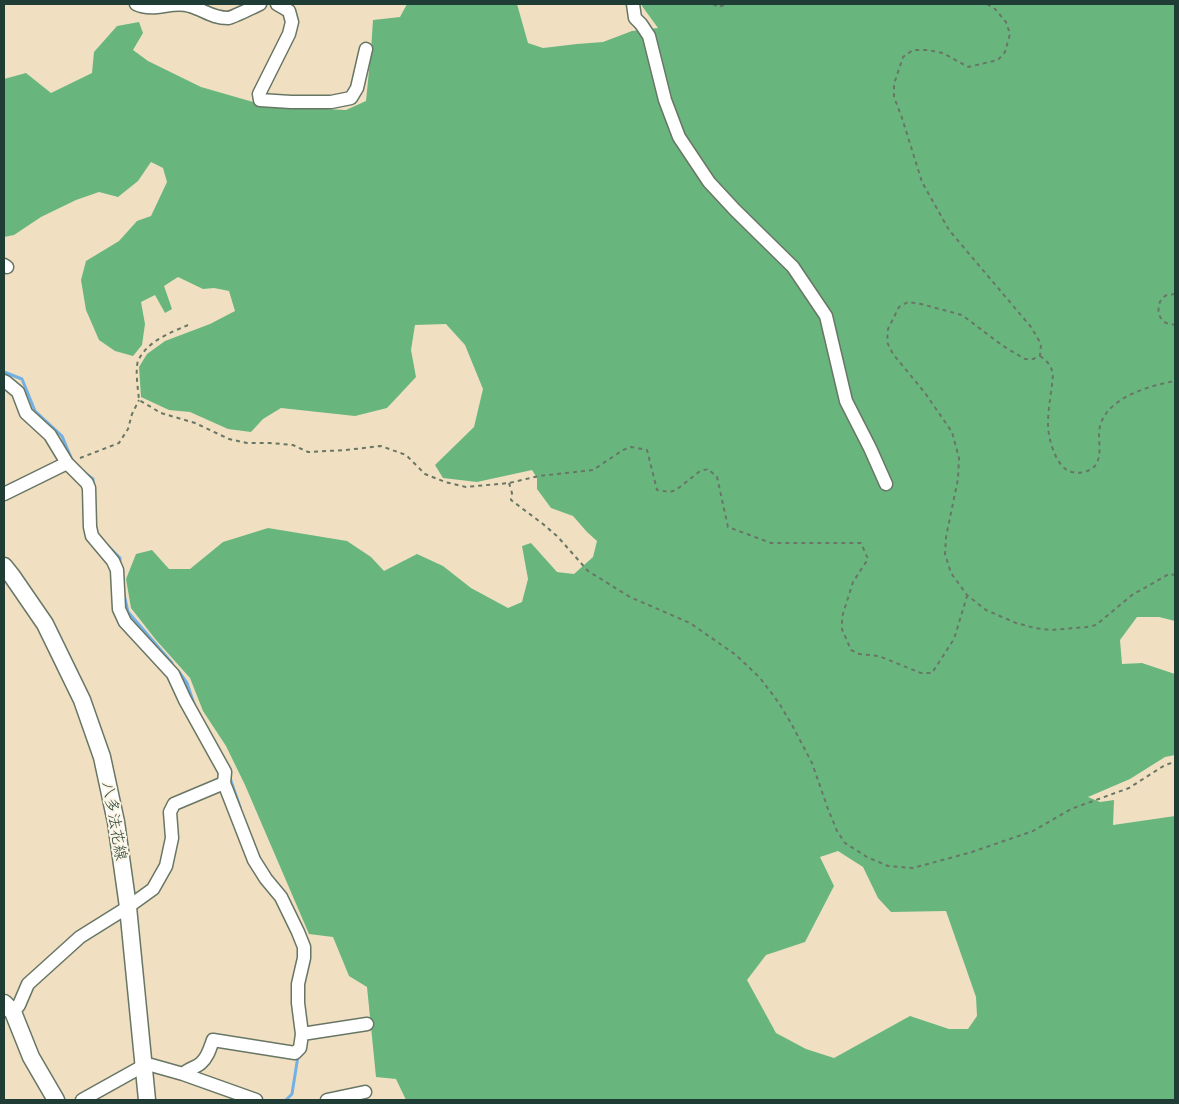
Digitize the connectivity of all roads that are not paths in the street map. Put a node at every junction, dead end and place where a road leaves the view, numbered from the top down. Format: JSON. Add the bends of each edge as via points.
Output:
{"nodes":[{"id":1,"x":136,"y":4,"type":"edge"},
{"id":2,"x":260,"y":4,"type":"edge"},
{"id":3,"x":277,"y":4,"type":"edge"},
{"id":4,"x":633,"y":4,"type":"edge"},
{"id":5,"x":366,"y":48,"type":"dead end"},
{"id":6,"x":4,"y":381,"type":"edge"},
{"id":7,"x":67,"y":463,"type":"junction"},
{"id":8,"x":886,"y":484,"type":"dead end"},
{"id":9,"x":4,"y":494,"type":"edge"},
{"id":10,"x":4,"y":566,"type":"edge"},
{"id":11,"x":224,"y":783,"type":"junction"},
{"id":12,"x":128,"y":907,"type":"junction"},
{"id":13,"x":8,"y":1008,"type":"edge"},
{"id":14,"x":367,"y":1024,"type":"dead end"},
{"id":15,"x":302,"y":1034,"type":"junction"},
{"id":16,"x":143,"y":1066,"type":"junction"},
{"id":17,"x":184,"y":1074,"type":"junction"},
{"id":18,"x":365,"y":1092,"type":"dead end"},
{"id":19,"x":56,"y":1100,"type":"edge"},
{"id":20,"x":82,"y":1100,"type":"edge"},
{"id":21,"x":147,"y":1100,"type":"edge"},
{"id":22,"x":256,"y":1100,"type":"edge"},
{"id":23,"x":327,"y":1100,"type":"edge"}],
"edges":[{"from":1,"to":2,"type":"street","via":[[152,8],[178,4],[229,18]]},
{"from":3,"to":5,"type":"street","via":[[289,11],[292,22],[259,94],[260,100],[331,102],[350,98],[357,88]]},
{"from":4,"to":8,"type":"street","via":[[635,18],[649,36],[665,100],[679,137],[709,182],[794,267],[826,316],[846,400]]},
{"from":6,"to":7,"type":"street","via":[[18,392],[26,413],[50,436]]},
{"from":7,"to":9,"type":"street"},
{"from":7,"to":11,"type":"street","via":[[89,488],[92,536],[117,570],[119,609],[125,622],[173,674],[225,772]]},
{"from":10,"to":12,"type":"main road","name":"八多法花線","via":[[45,624],[82,700],[102,757],[116,822]]},
{"from":11,"to":12,"type":"street","via":[[174,804],[170,812],[172,838],[166,866],[153,888]]},
{"from":11,"to":15,"type":"street","via":[[254,860],[281,897],[304,948],[298,984]]},
{"from":12,"to":13,"type":"street","via":[[80,937],[28,984],[19,1005]]},
{"from":12,"to":16,"type":"main road","name":"八多法花線"},
{"from":13,"to":19,"type":"main road"},
{"from":14,"to":15,"type":"street"},
{"from":15,"to":17,"type":"street","via":[[300,1048],[295,1053],[213,1040],[207,1056]]},
{"from":16,"to":17,"type":"street","via":[[151,1065]]},
{"from":16,"to":20,"type":"street"},
{"from":16,"to":21,"type":"main road","name":"八多法花線"},
{"from":17,"to":22,"type":"street"},
{"from":18,"to":23,"type":"street"}]}
